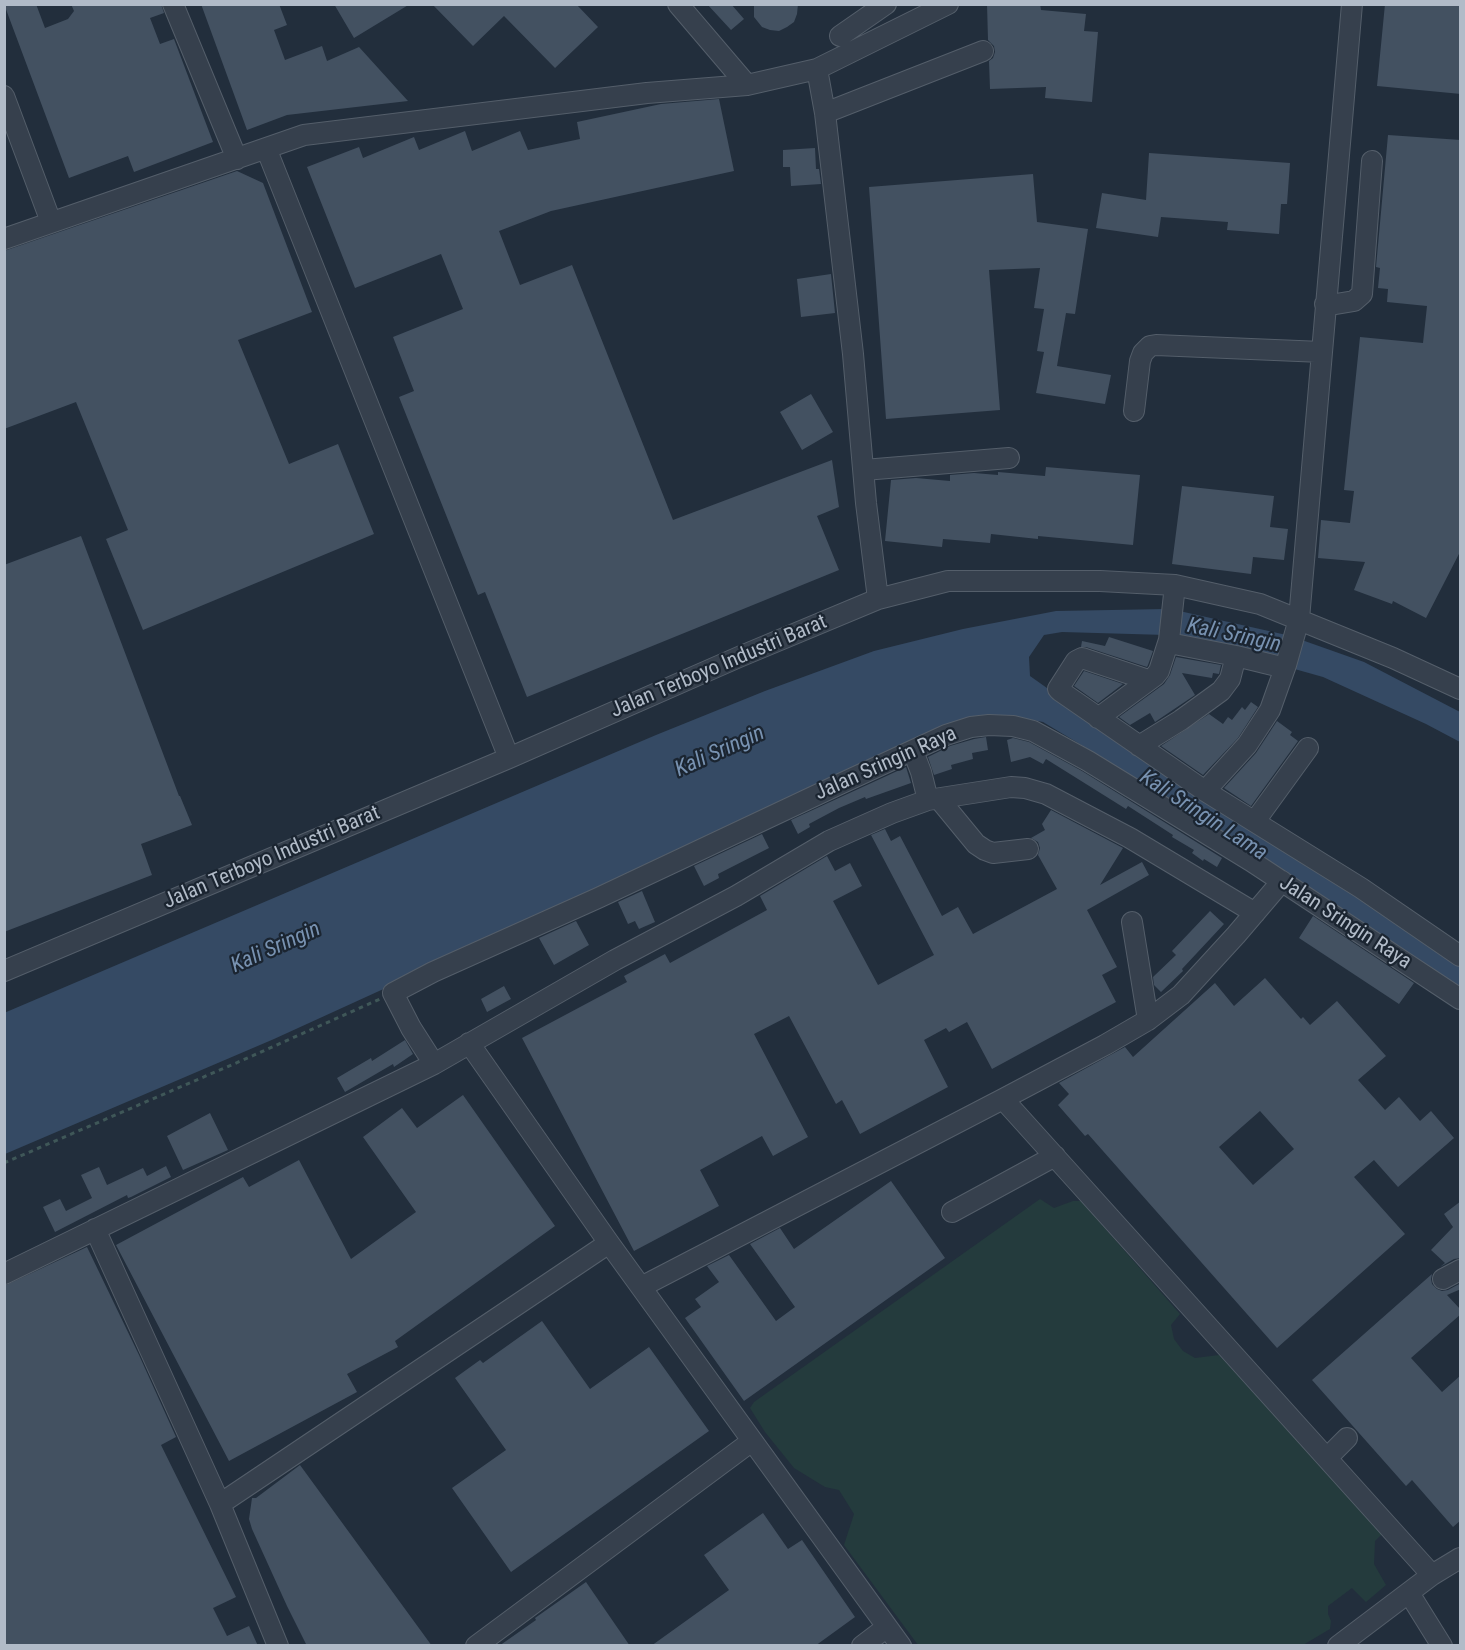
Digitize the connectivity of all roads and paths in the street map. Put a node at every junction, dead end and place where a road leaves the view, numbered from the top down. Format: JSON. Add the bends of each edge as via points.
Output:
{"nodes":[{"id":1,"x":173,"y":4,"type":"edge"},
{"id":2,"x":678,"y":4,"type":"edge"},
{"id":3,"x":886,"y":4,"type":"edge"},
{"id":4,"x":948,"y":4,"type":"edge"},
{"id":5,"x":1352,"y":4,"type":"edge"},
{"id":6,"x":840,"y":36,"type":"dead end"},
{"id":7,"x":983,"y":51,"type":"dead end"},
{"id":8,"x":817,"y":69,"type":"junction"},
{"id":9,"x":747,"y":85,"type":"junction"},
{"id":10,"x":4,"y":96,"type":"edge"},
{"id":11,"x":825,"y":113,"type":"junction"},
{"id":12,"x":266,"y":148,"type":"junction"},
{"id":13,"x":237,"y":159,"type":"junction"},
{"id":14,"x":1372,"y":161,"type":"dead end"},
{"id":15,"x":51,"y":222,"type":"junction"},
{"id":16,"x":4,"y":239,"type":"edge"},
{"id":17,"x":1325,"y":304,"type":"junction"},
{"id":18,"x":1322,"y":352,"type":"junction"},
{"id":19,"x":1134,"y":411,"type":"dead end"},
{"id":20,"x":1009,"y":458,"type":"dead end"},
{"id":21,"x":864,"y":470,"type":"junction"},
{"id":22,"x":1175,"y":590,"type":"junction"},
{"id":23,"x":878,"y":599,"type":"junction"},
{"id":24,"x":1298,"y":625,"type":"junction"},
{"id":25,"x":1169,"y":641,"type":"junction"},
{"id":26,"x":1236,"y":656,"type":"junction"},
{"id":27,"x":1285,"y":667,"type":"junction"},
{"id":28,"x":1148,"y":680,"type":"junction"},
{"id":29,"x":1461,"y":689,"type":"edge"},
{"id":30,"x":1098,"y":718,"type":"junction"},
{"id":31,"x":1138,"y":746,"type":"junction"},
{"id":32,"x":1308,"y":748,"type":"dead end"},
{"id":33,"x":913,"y":751,"type":"junction"},
{"id":34,"x":509,"y":758,"type":"junction"},
{"id":35,"x":1205,"y":792,"type":"junction"},
{"id":36,"x":934,"y":799,"type":"junction"},
{"id":37,"x":1255,"y":821,"type":"junction"},
{"id":38,"x":1028,"y":849,"type":"dead end"},
{"id":39,"x":1282,"y":881,"type":"junction"},
{"id":40,"x":1255,"y":913,"type":"junction"},
{"id":41,"x":1132,"y":922,"type":"dead end"},
{"id":42,"x":1461,"y":956,"type":"edge"},
{"id":43,"x":4,"y":971,"type":"edge"},
{"id":44,"x":393,"y":993,"type":"junction"},
{"id":45,"x":1461,"y":999,"type":"edge"},
{"id":46,"x":1148,"y":1020,"type":"junction"},
{"id":47,"x":469,"y":1044,"type":"junction"},
{"id":48,"x":434,"y":1064,"type":"junction"},
{"id":49,"x":1003,"y":1099,"type":"junction"},
{"id":50,"x":1055,"y":1156,"type":"junction"},
{"id":51,"x":4,"y":1163,"type":"edge"},
{"id":52,"x":952,"y":1212,"type":"dead end"},
{"id":53,"x":95,"y":1229,"type":"junction"},
{"id":54,"x":609,"y":1243,"type":"junction"},
{"id":55,"x":1461,"y":1270,"type":"edge"},
{"id":56,"x":4,"y":1274,"type":"edge"},
{"id":57,"x":1443,"y":1279,"type":"dead end"},
{"id":58,"x":641,"y":1287,"type":"junction"},
{"id":59,"x":1347,"y":1438,"type":"dead end"},
{"id":60,"x":752,"y":1441,"type":"junction"},
{"id":61,"x":1327,"y":1458,"type":"junction"},
{"id":62,"x":220,"y":1504,"type":"junction"},
{"id":63,"x":1461,"y":1558,"type":"edge"},
{"id":64,"x":1432,"y":1575,"type":"junction"},
{"id":65,"x":1409,"y":1593,"type":"junction"},
{"id":66,"x":887,"y":1627,"type":"junction"},
{"id":67,"x":278,"y":1646,"type":"edge"},
{"id":68,"x":476,"y":1646,"type":"edge"},
{"id":69,"x":862,"y":1646,"type":"edge"},
{"id":70,"x":901,"y":1646,"type":"edge"},
{"id":71,"x":1338,"y":1646,"type":"edge"},
{"id":72,"x":1442,"y":1646,"type":"edge"}],
"edges":[{"from":1,"to":13,"type":"street"},
{"from":2,"to":9,"type":"street"},
{"from":3,"to":6,"type":"street"},
{"from":4,"to":8,"type":"street"},
{"from":5,"to":17,"type":"street"},
{"from":7,"to":11,"type":"street"},
{"from":8,"to":9,"type":"street"},
{"from":8,"to":11,"type":"street"},
{"from":9,"to":12,"type":"street","via":[[647,93],[304,135]]},
{"from":10,"to":15,"type":"street"},
{"from":11,"to":21,"type":"street"},
{"from":12,"to":13,"type":"street"},
{"from":12,"to":34,"type":"street"},
{"from":13,"to":15,"type":"street"},
{"from":14,"to":17,"type":"street","via":[[1362,294],[1354,301]]},
{"from":15,"to":16,"type":"street"},
{"from":17,"to":18,"type":"street"},
{"from":18,"to":19,"type":"street","via":[[1150,346],[1140,361]]},
{"from":18,"to":24,"type":"street"},
{"from":20,"to":21,"type":"street"},
{"from":21,"to":23,"type":"street"},
{"from":22,"to":23,"type":"street","name":"Jalan Terboyo Industri Barat","via":[[1100,581],[948,581]]},
{"from":22,"to":24,"type":"street","name":"Jalan Terboyo Industri Barat","via":[[1260,604]]},
{"from":22,"to":25,"type":"street"},
{"from":23,"to":34,"type":"street","name":"Jalan Terboyo Industri Barat"},
{"from":24,"to":27,"type":"street"},
{"from":24,"to":29,"type":"street","name":"Jalan Terboyo Industri Barat","via":[[1393,658]]},
{"from":25,"to":26,"type":"street"},
{"from":25,"to":28,"type":"street","via":[[1159,671]]},
{"from":26,"to":27,"type":"street"},
{"from":26,"to":31,"type":"street","via":[[1230,679],[1221,691]]},
{"from":27,"to":35,"type":"street","via":[[1261,726]]},
{"from":28,"to":30,"type":"street"},
{"from":28,"to":30,"type":"street","via":[[1078,659],[1058,689]]},
{"from":30,"to":31,"type":"street"},
{"from":31,"to":35,"type":"street"},
{"from":32,"to":37,"type":"street"},
{"from":33,"to":36,"type":"street"},
{"from":33,"to":39,"type":"street","name":"Jalan Sringin Raya","via":[[971,727],[999,725],[1032,731],[1140,792]]},
{"from":33,"to":44,"type":"street","name":"Jalan Sringin Raya"},
{"from":34,"to":43,"type":"street","name":"Jalan Terboyo Industri Barat"},
{"from":35,"to":37,"type":"street"},
{"from":36,"to":38,"type":"street","via":[[985,850],[993,853]]},
{"from":36,"to":40,"type":"street","via":[[1011,787],[1046,794],[1130,838]]},
{"from":36,"to":47,"type":"street","via":[[830,841]]},
{"from":37,"to":42,"type":"street"},
{"from":39,"to":40,"type":"street"},
{"from":39,"to":45,"type":"street","name":"Jalan Sringin Raya"},
{"from":40,"to":46,"type":"street","via":[[1181,995]]},
{"from":41,"to":46,"type":"street"},
{"from":44,"to":48,"type":"street"},
{"from":44,"to":51,"type":"path"},
{"from":46,"to":49,"type":"street"},
{"from":47,"to":48,"type":"street"},
{"from":47,"to":54,"type":"street"},
{"from":48,"to":53,"type":"street"},
{"from":49,"to":50,"type":"street"},
{"from":49,"to":58,"type":"street"},
{"from":50,"to":52,"type":"street"},
{"from":50,"to":61,"type":"street"},
{"from":53,"to":56,"type":"street"},
{"from":53,"to":62,"type":"street"},
{"from":54,"to":58,"type":"street"},
{"from":54,"to":62,"type":"street"},
{"from":55,"to":57,"type":"street"},
{"from":58,"to":60,"type":"street"},
{"from":59,"to":61,"type":"street"},
{"from":60,"to":66,"type":"street"},
{"from":60,"to":68,"type":"street"},
{"from":61,"to":64,"type":"street"},
{"from":62,"to":67,"type":"street"},
{"from":63,"to":64,"type":"street"},
{"from":64,"to":65,"type":"street"},
{"from":65,"to":71,"type":"street"},
{"from":65,"to":72,"type":"street"},
{"from":66,"to":69,"type":"street"},
{"from":66,"to":70,"type":"street"}]}
